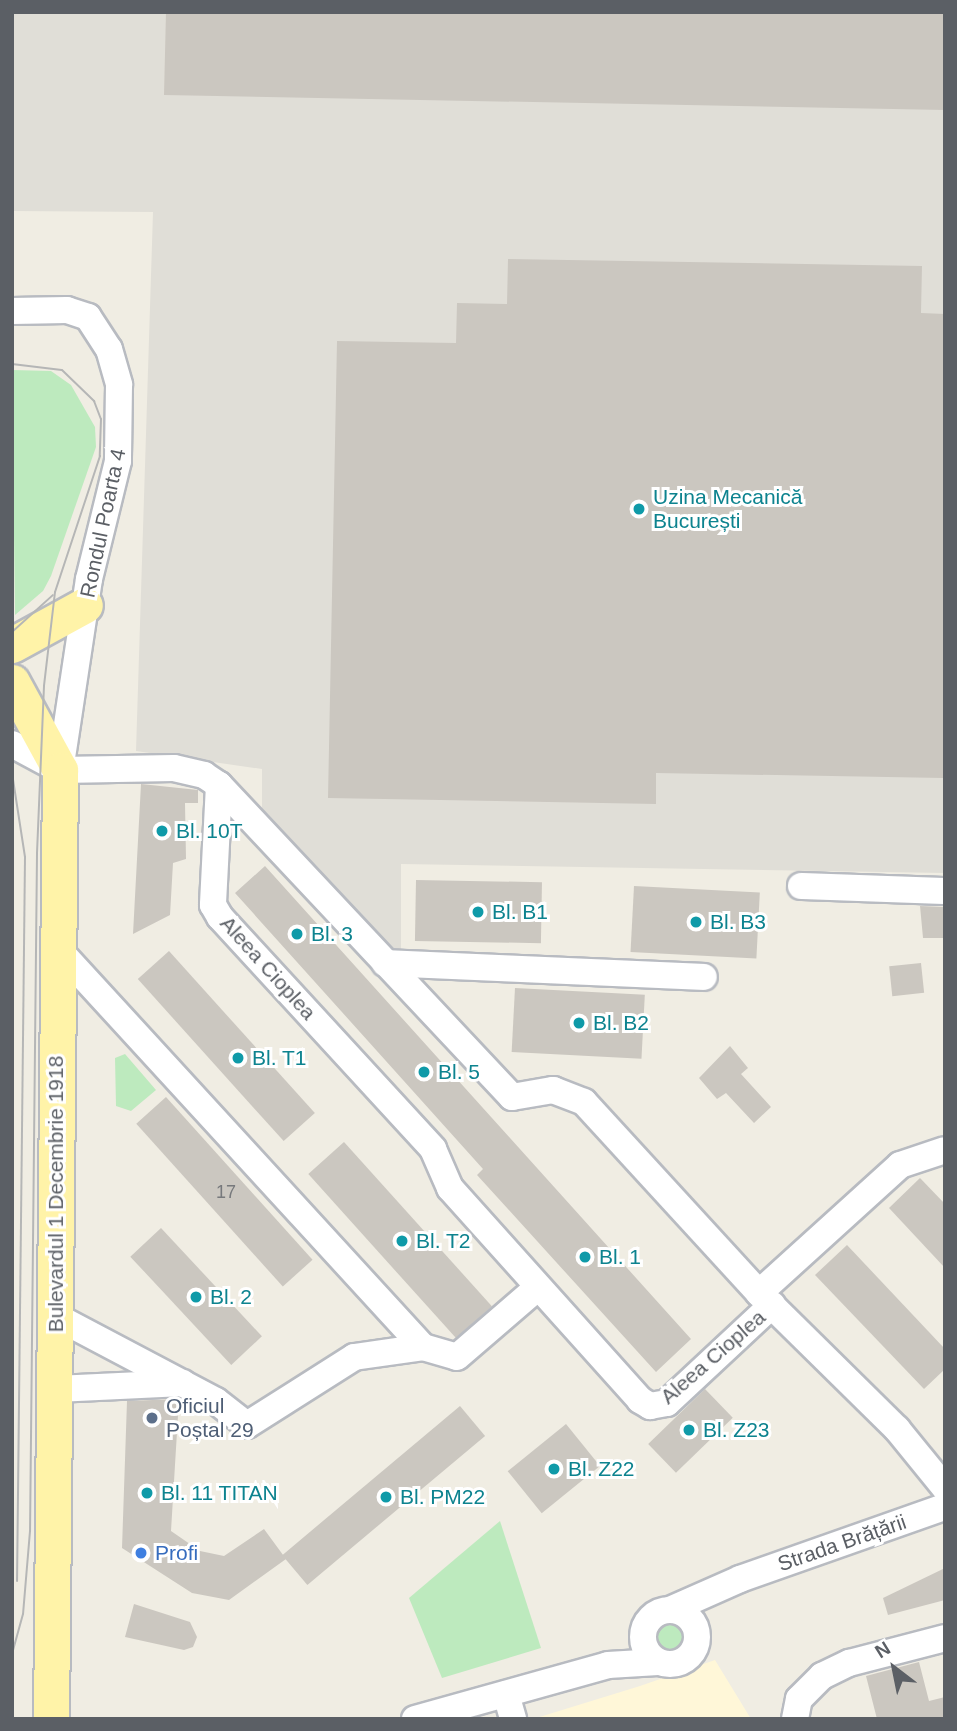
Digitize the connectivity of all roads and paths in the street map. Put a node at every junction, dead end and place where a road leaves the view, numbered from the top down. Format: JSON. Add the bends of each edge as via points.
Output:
{"nodes":[{"id":1,"x":12,"y":311,"type":"edge"},
{"id":2,"x":85,"y":605,"type":"junction"},
{"id":3,"x":12,"y":645,"type":"edge"},
{"id":4,"x":12,"y":682,"type":"edge"},
{"id":5,"x":12,"y":744,"type":"edge"},
{"id":6,"x":60,"y":770,"type":"junction"},
{"id":7,"x":219,"y":785,"type":"junction"},
{"id":8,"x":801,"y":886,"type":"dead end"},
{"id":9,"x":945,"y":891,"type":"edge"},
{"id":10,"x":58,"y":949,"type":"junction"},
{"id":11,"x":386,"y":963,"type":"junction"},
{"id":12,"x":704,"y":977,"type":"dead end"},
{"id":13,"x":944,"y":1152,"type":"edge"},
{"id":14,"x":538,"y":1287,"type":"junction"},
{"id":15,"x":766,"y":1299,"type":"junction"},
{"id":16,"x":55,"y":1316,"type":"junction"},
{"id":17,"x":423,"y":1347,"type":"junction"},
{"id":18,"x":183,"y":1383,"type":"junction"},
{"id":19,"x":56,"y":1389,"type":"junction"},
{"id":20,"x":945,"y":1488,"type":"edge"},
{"id":21,"x":945,"y":1507,"type":"edge"},
{"id":22,"x":740,"y":1579,"type":"junction"},
{"id":23,"x":670,"y":1610,"type":"junction"},
{"id":24,"x":697,"y":1631,"type":"junction"},
{"id":25,"x":643,"y":1634,"type":"junction"},
{"id":26,"x":945,"y":1638,"type":"edge"},
{"id":27,"x":658,"y":1662,"type":"junction"},
{"id":28,"x":608,"y":1665,"type":"junction"},
{"id":29,"x":509,"y":1706,"type":"edge"},
{"id":30,"x":51,"y":1719,"type":"edge"},
{"id":31,"x":415,"y":1719,"type":"edge"},
{"id":32,"x":795,"y":1719,"type":"edge"}],
"edges":[{"from":1,"to":2,"type":"street","name":"Rondul Poarta 4","via":[[67,310],[89,317],[115,366],[122,417],[118,461]]},
{"from":2,"to":3,"type":"main road"},
{"from":2,"to":6,"type":"street","name":"Rondul Poarta 4"},
{"from":4,"to":6,"type":"main road","name":"Bulevardul 1 Decembrie 1918"},
{"from":5,"to":6,"type":"street"},
{"from":6,"to":7,"type":"street","via":[[174,768],[204,775]]},
{"from":6,"to":10,"type":"main road","name":"Bulevardul 1 Decembrie 1918"},
{"from":7,"to":11,"type":"street"},
{"from":7,"to":14,"type":"street","name":"Aleea Cioplea","via":[[213,905],[433,1149],[450,1188]]},
{"from":8,"to":9,"type":"street"},
{"from":10,"to":16,"type":"main road","name":"Bulevardul 1 Decembrie 1918"},
{"from":10,"to":17,"type":"street"},
{"from":11,"to":12,"type":"street"},
{"from":11,"to":15,"type":"street","via":[[512,1097],[553,1090],[584,1102]]},
{"from":13,"to":15,"type":"street","name":"Aleea Cioplea","via":[[900,1165]]},
{"from":14,"to":15,"type":"street","name":"Aleea Cioplea","via":[[640,1400],[657,1407]]},
{"from":14,"to":17,"type":"street","via":[[457,1357]]},
{"from":15,"to":20,"type":"street","name":"Aleea Cioplea","via":[[897,1429]]},
{"from":16,"to":18,"type":"street"},
{"from":16,"to":19,"type":"main road","name":"Bulevardul 1 Decembrie 1918"},
{"from":17,"to":18,"type":"street","via":[[361,1354],[247,1425]]},
{"from":18,"to":19,"type":"street"},
{"from":19,"to":30,"type":"main road","name":"Bulevardul 1 Decembrie 1918"},
{"from":21,"to":22,"type":"street","name":"Strada Brățării"},
{"from":22,"to":23,"type":"street","name":"Strada Brățării"},
{"from":22,"to":24,"type":"street","name":"Strada Brățării","via":[[710,1609]]},
{"from":23,"to":24,"type":"street","via":[[687,1615]]},
{"from":23,"to":25,"type":"street","via":[[649,1620]]},
{"from":24,"to":27,"type":"street","via":[[690,1657],[671,1665]]},
{"from":25,"to":27,"type":"street","via":[[646,1650]]},
{"from":25,"to":28,"type":"street"},
{"from":26,"to":32,"type":"street","via":[[849,1663],[822,1676],[799,1699]]},
{"from":27,"to":28,"type":"street"},
{"from":28,"to":29,"type":"street"},
{"from":29,"to":31,"type":"street"}]}
